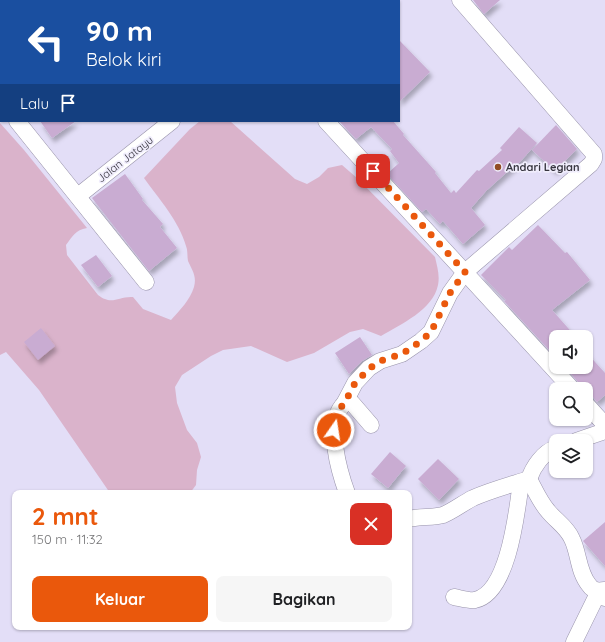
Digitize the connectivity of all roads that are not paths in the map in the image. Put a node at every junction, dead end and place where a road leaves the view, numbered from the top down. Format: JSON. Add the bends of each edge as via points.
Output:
{"nodes":[{"id":1,"x":460,"y":0,"type":"edge"},
{"id":2,"x":18,"y":122,"type":"edge"},
{"id":3,"x":171,"y":122,"type":"edge"},
{"id":4,"x":327,"y":122,"type":"edge"},
{"id":5,"x":78,"y":196,"type":"junction"},
{"id":6,"x":465,"y":272,"type":"junction"},
{"id":7,"x":146,"y":282,"type":"dead end"},
{"id":8,"x":566,"y":382,"type":"edge"},
{"id":9,"x":345,"y":402,"type":"junction"},
{"id":10,"x":593,"y":412,"type":"edge"},
{"id":11,"x":371,"y":425,"type":"dead end"},
{"id":12,"x":605,"y":425,"type":"edge"},
{"id":13,"x":605,"y":431,"type":"edge"},
{"id":14,"x":593,"y":435,"type":"edge"},
{"id":15,"x":549,"y":451,"type":"edge"},
{"id":16,"x":525,"y":481,"type":"junction"},
{"id":17,"x":345,"y":490,"type":"edge"},
{"id":18,"x":412,"y":518,"type":"edge"},
{"id":19,"x":603,"y":593,"type":"edge"},
{"id":20,"x":454,"y":597,"type":"dead end"},
{"id":21,"x":574,"y":642,"type":"edge"}],
"edges":[{"from":1,"to":6,"type":"street","via":[[594,154],[591,164]]},
{"from":2,"to":5,"type":"street"},
{"from":3,"to":5,"type":"street","name":"Jalan Jatayu"},
{"from":4,"to":6,"type":"street"},
{"from":5,"to":7,"type":"street"},
{"from":6,"to":8,"type":"street"},
{"from":6,"to":9,"type":"street","via":[[450,293],[431,332],[402,354],[380,361],[370,368],[355,383]]},
{"from":9,"to":11,"type":"street","via":[[352,403]]},
{"from":9,"to":17,"type":"street","via":[[336,419],[334,442]]},
{"from":10,"to":12,"type":"street"},
{"from":13,"to":14,"type":"street"},
{"from":15,"to":16,"type":"street"},
{"from":16,"to":18,"type":"street","via":[[479,496],[443,515]]},
{"from":16,"to":19,"type":"street","via":[[572,538],[584,578],[589,586]]},
{"from":16,"to":20,"type":"street","via":[[505,564],[498,581],[489,592],[475,600]]},
{"from":19,"to":21,"type":"street"}]}
